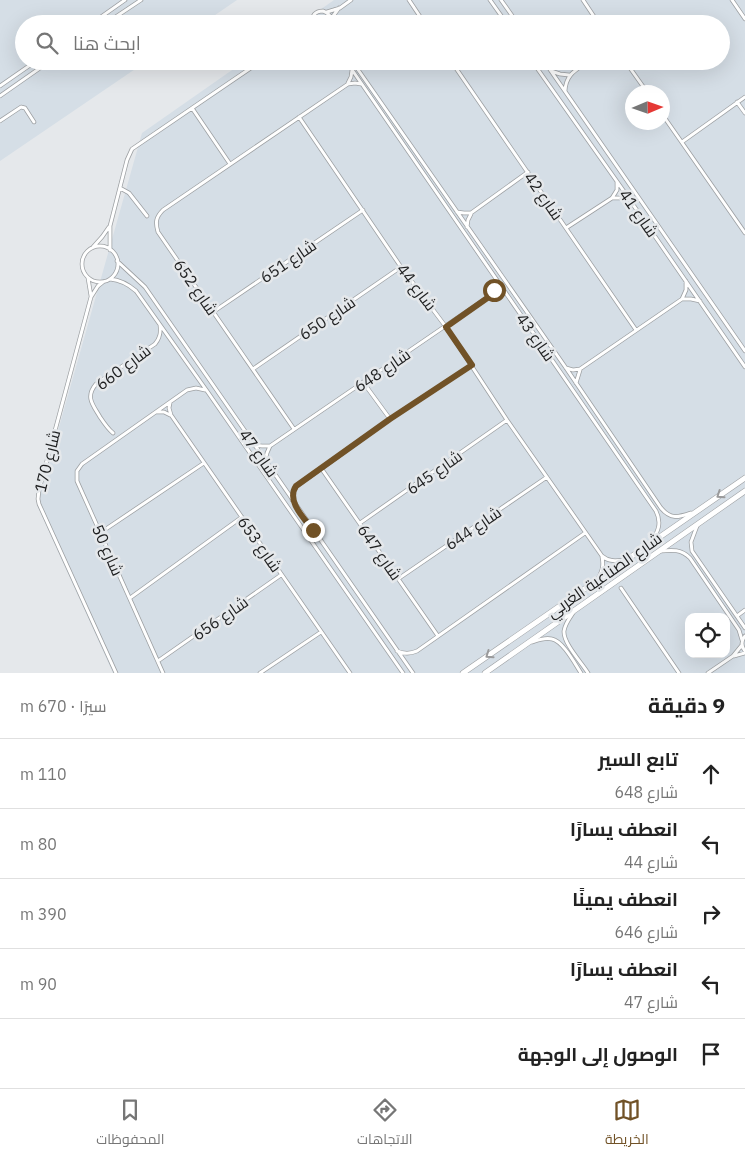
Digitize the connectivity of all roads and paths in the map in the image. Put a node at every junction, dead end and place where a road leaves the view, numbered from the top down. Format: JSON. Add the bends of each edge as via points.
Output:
{"nodes":[{"id":1,"x":125,"y":0,"type":"edge"},
{"id":2,"x":140,"y":0,"type":"edge"},
{"id":3,"x":351,"y":0,"type":"edge"},
{"id":4,"x":409,"y":0,"type":"edge"},
{"id":5,"x":490,"y":0,"type":"edge"},
{"id":6,"x":501,"y":0,"type":"edge"},
{"id":7,"x":583,"y":0,"type":"edge"},
{"id":8,"x":732,"y":0,"type":"edge"},
{"id":9,"x":116,"y":7,"type":"junction"},
{"id":10,"x":340,"y":8,"type":"junction"},
{"id":11,"x":326,"y":12,"type":"junction"},
{"id":12,"x":120,"y":14,"type":"joint"},
{"id":13,"x":104,"y":15,"type":"edge"},
{"id":14,"x":314,"y":15,"type":"edge"},
{"id":15,"x":330,"y":15,"type":"edge"},
{"id":16,"x":336,"y":15,"type":"edge"},
{"id":17,"x":419,"y":15,"type":"edge"},
{"id":18,"x":501,"y":15,"type":"edge"},
{"id":19,"x":512,"y":15,"type":"edge"},
{"id":20,"x":593,"y":15,"type":"edge"},
{"id":21,"x":745,"y":19,"type":"edge"},
{"id":22,"x":23,"y":70,"type":"edge"},
{"id":23,"x":37,"y":70,"type":"edge"},
{"id":24,"x":248,"y":70,"type":"edge"},
{"id":25,"x":352,"y":70,"type":"joint"},
{"id":26,"x":358,"y":70,"type":"edge"},
{"id":27,"x":457,"y":70,"type":"edge"},
{"id":28,"x":538,"y":70,"type":"edge"},
{"id":29,"x":577,"y":70,"type":"edge"},
{"id":30,"x":632,"y":70,"type":"edge"},
{"id":31,"x":551,"y":71,"type":"joint"},
{"id":32,"x":570,"y":75,"type":"junction"},
{"id":33,"x":348,"y":84,"type":"junction"},
{"id":34,"x":362,"y":84,"type":"junction"},
{"id":35,"x":642,"y":85,"type":"edge"},
{"id":36,"x":0,"y":86,"type":"edge"},
{"id":37,"x":565,"y":92,"type":"junction"},
{"id":38,"x":0,"y":96,"type":"edge"},
{"id":39,"x":745,"y":97,"type":"edge"},
{"id":40,"x":737,"y":102,"type":"junction"},
{"id":41,"x":192,"y":108,"type":"junction"},
{"id":42,"x":745,"y":113,"type":"edge"},
{"id":43,"x":299,"y":117,"type":"junction"},
{"id":44,"x":0,"y":121,"type":"edge"},
{"id":45,"x":34,"y":122,"type":"dead end"},
{"id":46,"x":670,"y":125,"type":"edge"},
{"id":47,"x":682,"y":142,"type":"junction"},
{"id":48,"x":230,"y":164,"type":"junction"},
{"id":49,"x":528,"y":172,"type":"junction"},
{"id":50,"x":617,"y":181,"type":"junction"},
{"id":51,"x":120,"y":188,"type":"junction"},
{"id":52,"x":612,"y":198,"type":"junction"},
{"id":53,"x":631,"y":201,"type":"junction"},
{"id":54,"x":363,"y":210,"type":"junction"},
{"id":55,"x":457,"y":212,"type":"junction"},
{"id":56,"x":471,"y":213,"type":"junction"},
{"id":57,"x":147,"y":216,"type":"dead end"},
{"id":58,"x":110,"y":226,"type":"junction"},
{"id":59,"x":467,"y":227,"type":"junction"},
{"id":60,"x":566,"y":228,"type":"junction"},
{"id":61,"x":745,"y":233,"type":"edge"},
{"id":62,"x":93,"y":247,"type":"junction"},
{"id":63,"x":110,"y":250,"type":"junction"},
{"id":64,"x":117,"y":261,"type":"junction"},
{"id":65,"x":401,"y":267,"type":"junction"},
{"id":66,"x":88,"y":277,"type":"junction"},
{"id":67,"x":110,"y":279,"type":"junction"},
{"id":68,"x":495,"y":279,"type":"junction"},
{"id":69,"x":686,"y":280,"type":"junction"},
{"id":70,"x":103,"y":282,"type":"junction"},
{"id":71,"x":505,"y":293,"type":"junction"},
{"id":72,"x":493,"y":294,"type":"junction"},
{"id":73,"x":91,"y":297,"type":"junction"},
{"id":74,"x":682,"y":299,"type":"junction"},
{"id":75,"x":700,"y":302,"type":"junction"},
{"id":76,"x":213,"y":312,"type":"junction"},
{"id":77,"x":160,"y":324,"type":"junction"},
{"id":78,"x":446,"y":327,"type":"junction"},
{"id":79,"x":636,"y":330,"type":"junction"},
{"id":80,"x":745,"y":351,"type":"edge"},
{"id":81,"x":472,"y":365,"type":"junction"},
{"id":82,"x":745,"y":367,"type":"edge"},
{"id":83,"x":566,"y":368,"type":"junction"},
{"id":84,"x":252,"y":369,"type":"junction"},
{"id":85,"x":580,"y":369,"type":"junction"},
{"id":86,"x":363,"y":382,"type":"junction"},
{"id":87,"x":576,"y":384,"type":"junction"},
{"id":88,"x":207,"y":391,"type":"junction"},
{"id":89,"x":170,"y":402,"type":"junction"},
{"id":90,"x":156,"y":412,"type":"junction"},
{"id":91,"x":171,"y":415,"type":"junction"},
{"id":92,"x":390,"y":419,"type":"junction"},
{"id":93,"x":507,"y":420,"type":"junction"},
{"id":94,"x":294,"y":429,"type":"junction"},
{"id":95,"x":113,"y":433,"type":"junction"},
{"id":96,"x":124,"y":434,"type":"junction"},
{"id":97,"x":115,"y":442,"type":"junction"},
{"id":98,"x":253,"y":444,"type":"junction"},
{"id":99,"x":270,"y":446,"type":"junction"},
{"id":100,"x":265,"y":462,"type":"junction"},
{"id":101,"x":204,"y":463,"type":"junction"},
{"id":102,"x":321,"y":468,"type":"junction"},
{"id":103,"x":547,"y":477,"type":"junction"},
{"id":104,"x":745,"y":478,"type":"edge"},
{"id":105,"x":745,"y":491,"type":"edge"},
{"id":106,"x":292,"y":501,"type":"junction"},
{"id":107,"x":694,"y":512,"type":"junction"},
{"id":108,"x":242,"y":517,"type":"junction"},
{"id":109,"x":360,"y":523,"type":"junction"},
{"id":110,"x":698,"y":524,"type":"junction"},
{"id":111,"x":100,"y":533,"type":"junction"},
{"id":112,"x":586,"y":533,"type":"junction"},
{"id":113,"x":651,"y":543,"type":"junction"},
{"id":114,"x":660,"y":551,"type":"junction"},
{"id":115,"x":602,"y":556,"type":"junction"},
{"id":116,"x":628,"y":559,"type":"junction"},
{"id":117,"x":282,"y":574,"type":"junction"},
{"id":118,"x":398,"y":579,"type":"junction"},
{"id":119,"x":596,"y":582,"type":"junction"},
{"id":120,"x":621,"y":588,"type":"dead end"},
{"id":121,"x":130,"y":598,"type":"junction"},
{"id":122,"x":575,"y":610,"type":"junction"},
{"id":123,"x":745,"y":610,"type":"edge"},
{"id":124,"x":736,"y":616,"type":"junction"},
{"id":125,"x":745,"y":628,"type":"edge"},
{"id":126,"x":321,"y":632,"type":"junction"},
{"id":127,"x":438,"y":636,"type":"junction"},
{"id":128,"x":743,"y":640,"type":"edge"},
{"id":129,"x":527,"y":644,"type":"junction"},
{"id":130,"x":396,"y":650,"type":"junction"},
{"id":131,"x":745,"y":652,"type":"edge"},
{"id":132,"x":733,"y":656,"type":"junction"},
{"id":133,"x":158,"y":661,"type":"junction"},
{"id":134,"x":116,"y":673,"type":"edge"},
{"id":135,"x":163,"y":673,"type":"edge"},
{"id":136,"x":260,"y":673,"type":"edge"},
{"id":137,"x":350,"y":673,"type":"edge"},
{"id":138,"x":403,"y":673,"type":"edge"},
{"id":139,"x":412,"y":673,"type":"edge"},
{"id":140,"x":463,"y":673,"type":"edge"},
{"id":141,"x":485,"y":673,"type":"edge"},
{"id":142,"x":581,"y":673,"type":"edge"},
{"id":143,"x":588,"y":673,"type":"edge"},
{"id":144,"x":679,"y":673,"type":"edge"},
{"id":145,"x":708,"y":673,"type":"edge"}],
"edges":[{"from":1,"to":9,"type":"street"},
{"from":2,"to":12,"type":"street"},
{"from":3,"to":10,"type":"street"},
{"from":4,"to":17,"type":"street"},
{"from":5,"to":18,"type":"street"},
{"from":6,"to":19,"type":"street"},
{"from":7,"to":20,"type":"street"},
{"from":8,"to":21,"type":"street"},
{"from":9,"to":12,"type":"street"},
{"from":9,"to":13,"type":"street"},
{"from":10,"to":11,"type":"street"},
{"from":10,"to":16,"type":"street"},
{"from":11,"to":14,"type":"street","via":[[319,11]]},
{"from":11,"to":15,"type":"street"},
{"from":22,"to":36,"type":"street"},
{"from":23,"to":38,"type":"street"},
{"from":24,"to":41,"type":"street"},
{"from":25,"to":33,"type":"street"},
{"from":25,"to":34,"type":"street","name":"شارع 43"},
{"from":26,"to":55,"type":"street","name":"شارع 43"},
{"from":27,"to":49,"type":"street","name":"شارع 42"},
{"from":28,"to":50,"type":"street","name":"شارع 41"},
{"from":29,"to":32,"type":"street"},
{"from":30,"to":35,"type":"street"},
{"from":31,"to":32,"type":"street"},
{"from":31,"to":37,"type":"street","name":"شارع 41"},
{"from":32,"to":37,"type":"street"},
{"from":33,"to":34,"type":"street"},
{"from":33,"to":43,"type":"street","name":"شارع 652"},
{"from":34,"to":68,"type":"street","name":"شارع 43"},
{"from":37,"to":80,"type":"street","name":"شارع 41"},
{"from":39,"to":40,"type":"street"},
{"from":40,"to":42,"type":"street"},
{"from":40,"to":47,"type":"street"},
{"from":41,"to":48,"type":"street"},
{"from":41,"to":51,"type":"street","via":[[132,149]]},
{"from":43,"to":48,"type":"street","name":"شارع 652"},
{"from":43,"to":54,"type":"street","name":"شارع 44"},
{"from":44,"to":45,"type":"street","via":[[21,107]]},
{"from":46,"to":47,"type":"street"},
{"from":47,"to":61,"type":"street"},
{"from":48,"to":76,"type":"street","name":"شارع 652","via":[[156,218],[158,232]]},
{"from":49,"to":56,"type":"street"},
{"from":49,"to":60,"type":"street","name":"شارع 42"},
{"from":50,"to":52,"type":"street","via":[[617,190]]},
{"from":50,"to":53,"type":"street","name":"شارع 41"},
{"from":51,"to":57,"type":"street","via":[[129,193]]},
{"from":51,"to":58,"type":"street"},
{"from":52,"to":53,"type":"street"},
{"from":52,"to":60,"type":"street"},
{"from":53,"to":69,"type":"street","name":"شارع 41"},
{"from":54,"to":65,"type":"street","name":"شارع 44"},
{"from":54,"to":76,"type":"street","name":"شارع 651"},
{"from":55,"to":56,"type":"street"},
{"from":55,"to":59,"type":"street","name":"شارع 43"},
{"from":56,"to":59,"type":"street"},
{"from":58,"to":62,"type":"street"},
{"from":58,"to":63,"type":"street"},
{"from":59,"to":83,"type":"street","name":"شارع 43"},
{"from":60,"to":79,"type":"street","name":"شارع 42"},
{"from":62,"to":63,"type":"street","via":[[102,246]]},
{"from":62,"to":66,"type":"street","via":[[82,261]]},
{"from":63,"to":64,"type":"street"},
{"from":64,"to":67,"type":"street","via":[[117,269]]},
{"from":64,"to":98,"type":"street","name":"شارع 47","via":[[144,287]]},
{"from":65,"to":78,"type":"street","name":"شارع 44"},
{"from":65,"to":84,"type":"street","name":"شارع 650"},
{"from":66,"to":70,"type":"street"},
{"from":66,"to":73,"type":"street","name":"شارع 170"},
{"from":67,"to":70,"type":"street"},
{"from":67,"to":77,"type":"street","name":"شارع 47","via":[[130,286]]},
{"from":68,"to":71,"type":"street","name":"شارع 43"},
{"from":68,"to":72,"type":"street"},
{"from":69,"to":74,"type":"street"},
{"from":69,"to":75,"type":"street","name":"شارع 41"},
{"from":70,"to":73,"type":"street","name":"شارع 170"},
{"from":71,"to":72,"type":"street"},
{"from":71,"to":113,"type":"street","name":"شارع 43","via":[[656,511],[660,524]]},
{"from":72,"to":78,"type":"street","name":"شارع 648"},
{"from":73,"to":134,"type":"street","name":"شارع 170","via":[[38,499]]},
{"from":74,"to":75,"type":"street"},
{"from":74,"to":79,"type":"street"},
{"from":75,"to":82,"type":"street","name":"شارع 41"},
{"from":76,"to":84,"type":"street","name":"شارع 652"},
{"from":77,"to":88,"type":"street","name":"شارع 47"},
{"from":77,"to":95,"type":"street","name":"شارع 660","via":[[158,341],[96,384],[91,392],[92,404]]},
{"from":78,"to":81,"type":"street","name":"شارع 44"},
{"from":78,"to":86,"type":"street","name":"شارع 648"},
{"from":79,"to":85,"type":"street"},
{"from":81,"to":92,"type":"street"},
{"from":81,"to":93,"type":"street","name":"شارع 44"},
{"from":83,"to":85,"type":"street"},
{"from":83,"to":87,"type":"street","name":"شارع 43"},
{"from":84,"to":94,"type":"street","name":"شارع 652"},
{"from":85,"to":87,"type":"street"},
{"from":86,"to":92,"type":"street"},
{"from":86,"to":94,"type":"street","name":"شارع 648"},
{"from":87,"to":107,"type":"street","name":"شارع 43","via":[[665,512],[675,517]]},
{"from":88,"to":89,"type":"street","name":"شارع 50","via":[[192,388]]},
{"from":88,"to":138,"type":"street","name":"شارع 47"},
{"from":89,"to":90,"type":"street","name":"شارع 50"},
{"from":89,"to":91,"type":"street"},
{"from":90,"to":91,"type":"street"},
{"from":90,"to":96,"type":"street","name":"شارع 50"},
{"from":91,"to":101,"type":"street","name":"شارع 653"},
{"from":92,"to":102,"type":"street"},
{"from":93,"to":103,"type":"street","name":"شارع 44"},
{"from":93,"to":109,"type":"street","name":"شارع 645"},
{"from":94,"to":99,"type":"street","name":"شارع 648"},
{"from":95,"to":96,"type":"street"},
{"from":95,"to":97,"type":"street"},
{"from":96,"to":97,"type":"street","name":"شارع 50"},
{"from":97,"to":111,"type":"street","name":"شارع 50","via":[[82,464],[77,471],[77,481]]},
{"from":98,"to":99,"type":"street"},
{"from":98,"to":100,"type":"street","name":"شارع 47"},
{"from":99,"to":100,"type":"street"},
{"from":100,"to":106,"type":"street","name":"شارع 47"},
{"from":101,"to":108,"type":"street","name":"شارع 653"},
{"from":101,"to":111,"type":"street"},
{"from":102,"to":106,"type":"street","via":[[296,486]]},
{"from":102,"to":109,"type":"street","name":"شارع 647"},
{"from":103,"to":112,"type":"street","name":"شارع 44"},
{"from":103,"to":118,"type":"street","name":"شارع 644"},
{"from":104,"to":107,"type":"main road","name":"شارع الصناعية الغربي","one_way":true},
{"from":105,"to":110,"type":"main road","name":"شارع الصناعية الغربي"},
{"from":106,"to":130,"type":"street","name":"شارع 47"},
{"from":107,"to":113,"type":"main road","name":"شارع الصناعية الغربي"},
{"from":108,"to":117,"type":"street","name":"شارع 653"},
{"from":108,"to":121,"type":"street"},
{"from":109,"to":118,"type":"street","name":"شارع 647"},
{"from":110,"to":114,"type":"main road","name":"شارع الصناعية الغربي"},
{"from":110,"to":124,"type":"street","via":[[692,538],[692,551]]},
{"from":111,"to":121,"type":"street","name":"شارع 50"},
{"from":112,"to":115,"type":"street","name":"شارع 44"},
{"from":112,"to":127,"type":"street"},
{"from":113,"to":116,"type":"main road","name":"شارع الصناعية الغربي"},
{"from":114,"to":122,"type":"main road","name":"شارع الصناعية الغربي"},
{"from":114,"to":128,"type":"street","via":[[682,552],[690,558]]},
{"from":115,"to":116,"type":"street","via":[[613,561]]},
{"from":115,"to":119,"type":"street","via":[[603,568]]},
{"from":116,"to":119,"type":"main road","name":"شارع الصناعية الغربي"},
{"from":117,"to":126,"type":"street","name":"شارع 653"},
{"from":117,"to":133,"type":"street","name":"شارع 656"},
{"from":118,"to":127,"type":"street","name":"شارع 647"},
{"from":119,"to":140,"type":"main road","name":"شارع الصناعية الغربي","one_way":true},
{"from":120,"to":144,"type":"street"},
{"from":121,"to":133,"type":"street","name":"شارع 50"},
{"from":122,"to":129,"type":"main road","name":"شارع الصناعية الغربي"},
{"from":122,"to":143,"type":"street","via":[[566,625],[565,639]]},
{"from":123,"to":124,"type":"street"},
{"from":124,"to":125,"type":"street"},
{"from":126,"to":136,"type":"street"},
{"from":126,"to":137,"type":"street","name":"شارع 653"},
{"from":127,"to":130,"type":"street","via":[[413,653]]},
{"from":128,"to":131,"type":"street"},
{"from":128,"to":132,"type":"street"},
{"from":129,"to":141,"type":"main road","name":"شارع الصناعية الغربي"},
{"from":129,"to":142,"type":"street","via":[[546,638],[556,640]]},
{"from":130,"to":139,"type":"street","name":"شارع 47"},
{"from":131,"to":132,"type":"street"},
{"from":132,"to":145,"type":"street"},
{"from":133,"to":135,"type":"street","name":"شارع 50"}]}
